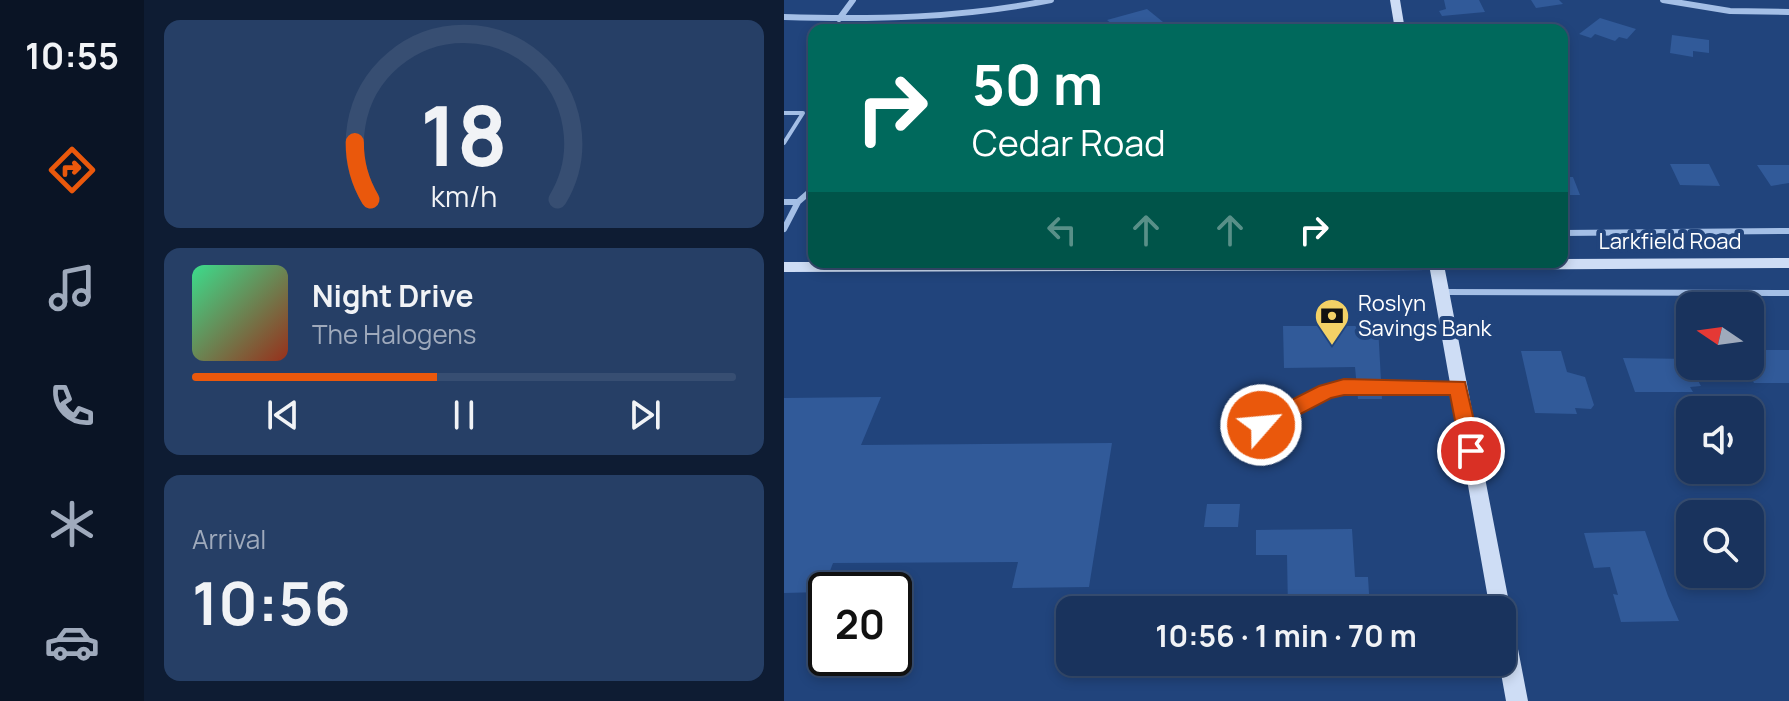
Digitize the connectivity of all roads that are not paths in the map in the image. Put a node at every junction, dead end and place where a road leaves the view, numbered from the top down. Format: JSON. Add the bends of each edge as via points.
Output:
{"nodes":[{"id":1,"x":853,"y":0,"type":"edge"},
{"id":2,"x":1051,"y":0,"type":"edge"},
{"id":3,"x":1395,"y":0,"type":"edge"},
{"id":4,"x":1663,"y":0,"type":"edge"},
{"id":5,"x":1789,"y":12,"type":"edge"},
{"id":6,"x":784,"y":17,"type":"edge"},
{"id":7,"x":839,"y":19,"type":"junction"},
{"id":8,"x":1399,"y":24,"type":"edge"},
{"id":9,"x":784,"y":113,"type":"edge"},
{"id":10,"x":784,"y":143,"type":"edge"},
{"id":11,"x":808,"y":193,"type":"edge"},
{"id":12,"x":784,"y":202,"type":"edge"},
{"id":13,"x":798,"y":202,"type":"junction"},
{"id":14,"x":784,"y":229,"type":"edge"},
{"id":15,"x":1789,"y":231,"type":"edge"},
{"id":16,"x":1568,"y":233,"type":"edge"},
{"id":17,"x":1568,"y":262,"type":"edge"},
{"id":18,"x":1789,"y":263,"type":"edge"},
{"id":19,"x":808,"y":266,"type":"edge"},
{"id":20,"x":784,"y":267,"type":"edge"},
{"id":21,"x":1437,"y":268,"type":"edge"},
{"id":22,"x":1441,"y":292,"type":"junction"},
{"id":23,"x":1789,"y":293,"type":"edge"},
{"id":24,"x":1458,"y":387,"type":"junction"},
{"id":25,"x":1261,"y":425,"type":"dead end"},
{"id":26,"x":1497,"y":596,"type":"edge"},
{"id":27,"x":1512,"y":676,"type":"edge"},
{"id":28,"x":1517,"y":701,"type":"edge"}],
"edges":[{"from":1,"to":7,"type":"street"},
{"from":2,"to":7,"type":"street","via":[[1004,11]]},
{"from":3,"to":8,"type":"main road"},
{"from":4,"to":5,"type":"street","via":[[1730,11]]},
{"from":6,"to":7,"type":"street"},
{"from":9,"to":10,"type":"lane","via":[[803,113]]},
{"from":11,"to":13,"type":"lane"},
{"from":12,"to":13,"type":"lane"},
{"from":13,"to":14,"type":"lane"},
{"from":15,"to":16,"type":"lane"},
{"from":17,"to":18,"type":"main road","name":"Larkfield Road"},
{"from":19,"to":20,"type":"main road","name":"Larkfield Road"},
{"from":21,"to":22,"type":"main road"},
{"from":22,"to":23,"type":"lane"},
{"from":22,"to":24,"type":"main road"},
{"from":24,"to":25,"type":"lane","via":[[1344,387]]},
{"from":24,"to":26,"type":"main road"},
{"from":27,"to":28,"type":"main road"}]}
